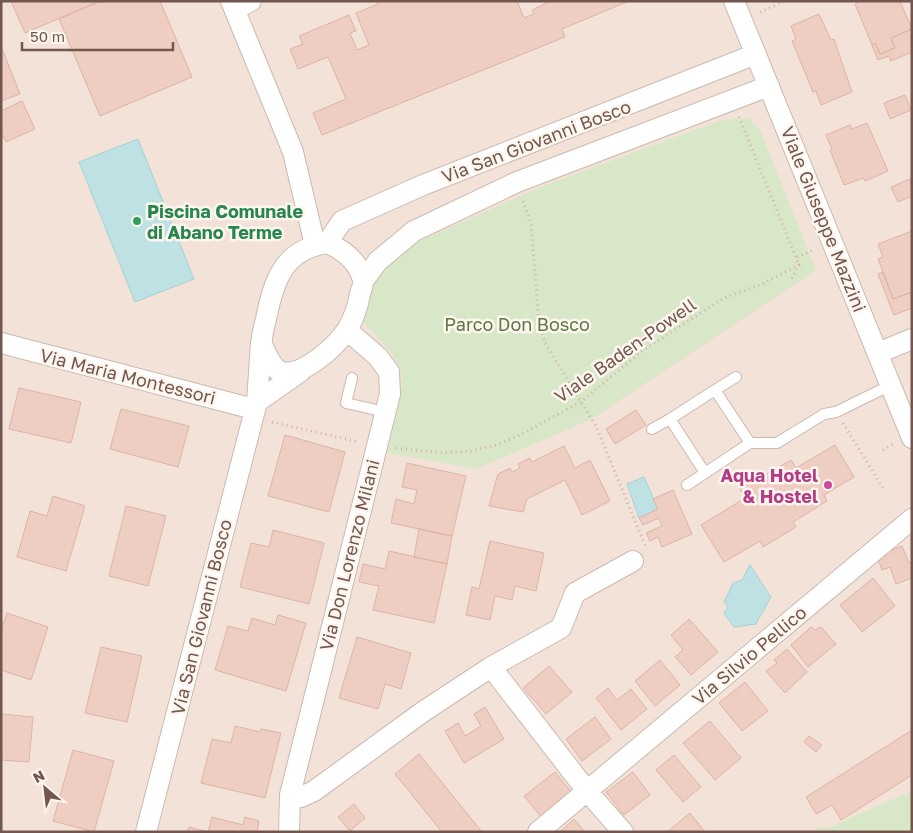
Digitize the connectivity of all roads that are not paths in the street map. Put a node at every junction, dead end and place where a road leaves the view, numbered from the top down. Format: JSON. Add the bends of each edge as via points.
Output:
{"nodes":[{"id":1,"x":239,"y":4,"type":"edge"},
{"id":2,"x":738,"y":10,"type":"edge"},
{"id":3,"x":756,"y":54,"type":"junction"},
{"id":4,"x":769,"y":86,"type":"junction"},
{"id":5,"x":321,"y":244,"type":"junction"},
{"id":6,"x":363,"y":281,"type":"junction"},
{"id":7,"x":347,"y":330,"type":"junction"},
{"id":8,"x":912,"y":339,"type":"edge"},
{"id":9,"x":1,"y":343,"type":"edge"},
{"id":10,"x":261,"y":343,"type":"junction"},
{"id":11,"x":878,"y":352,"type":"junction"},
{"id":12,"x":306,"y":368,"type":"junction"},
{"id":13,"x":736,"y":377,"type":"dead end"},
{"id":14,"x":352,"y":378,"type":"dead end"},
{"id":15,"x":891,"y":385,"type":"junction"},
{"id":16,"x":715,"y":390,"type":"junction"},
{"id":17,"x":254,"y":409,"type":"junction"},
{"id":18,"x":385,"y":412,"type":"junction"},
{"id":19,"x":670,"y":418,"type":"junction"},
{"id":20,"x":652,"y":429,"type":"dead end"},
{"id":21,"x":912,"y":438,"type":"edge"},
{"id":22,"x":750,"y":443,"type":"junction"},
{"id":23,"x":705,"y":473,"type":"junction"},
{"id":24,"x":687,"y":485,"type":"dead end"},
{"id":25,"x":912,"y":519,"type":"edge"},
{"id":26,"x":633,"y":561,"type":"road end"},
{"id":27,"x":491,"y":667,"type":"junction"},
{"id":28,"x":587,"y":791,"type":"junction"},
{"id":29,"x":290,"y":795,"type":"junction"},
{"id":30,"x":146,"y":832,"type":"edge"},
{"id":31,"x":288,"y":832,"type":"edge"},
{"id":32,"x":538,"y":832,"type":"edge"},
{"id":33,"x":623,"y":832,"type":"edge"}],
"edges":[{"from":1,"to":5,"type":"street"},
{"from":2,"to":3,"type":"street","name":"Viale Giuseppe Mazzini"},
{"from":3,"to":4,"type":"street","name":"Viale Giuseppe Mazzini"},
{"from":3,"to":5,"type":"street","name":"Via San Giovanni Bosco","via":[[423,185],[342,221]]},
{"from":4,"to":6,"type":"street","name":"Via San Giovanni Bosco","via":[[517,182],[414,231],[378,261]]},
{"from":4,"to":11,"type":"street","name":"Viale Giuseppe Mazzini"},
{"from":5,"to":6,"type":"street","via":[[350,255]]},
{"from":5,"to":10,"type":"street","name":"Via San Giovanni Bosco","via":[[298,253],[284,265],[272,289]]},
{"from":6,"to":7,"type":"street","name":"Via San Giovanni Bosco","via":[[358,305]]},
{"from":7,"to":12,"type":"street","name":"Via San Giovanni Bosco","via":[[330,350]]},
{"from":7,"to":18,"type":"street","name":"Via Don Lorenzo Milani","via":[[378,357],[389,372],[390,394]]},
{"from":8,"to":11,"type":"street"},
{"from":9,"to":17,"type":"street","name":"Via Maria Montessori"},
{"from":10,"to":12,"type":"street","name":"Via San Giovanni Bosco","via":[[273,367],[283,372]]},
{"from":10,"to":17,"type":"street","name":"Via San Giovanni Bosco"},
{"from":11,"to":15,"type":"street","name":"Viale Giuseppe Mazzini"},
{"from":12,"to":17,"type":"street","name":"Via San Giovanni Bosco"},
{"from":13,"to":16,"type":"lane"},
{"from":14,"to":18,"type":"lane","via":[[346,403]]},
{"from":15,"to":21,"type":"street","name":"Viale Giuseppe Mazzini"},
{"from":15,"to":22,"type":"lane","via":[[836,412],[824,414],[777,443]]},
{"from":16,"to":19,"type":"lane"},
{"from":16,"to":22,"type":"lane"},
{"from":17,"to":30,"type":"street","name":"Via San Giovanni Bosco"},
{"from":18,"to":29,"type":"street","name":"Via Don Lorenzo Milani"},
{"from":19,"to":20,"type":"lane"},
{"from":19,"to":23,"type":"lane"},
{"from":22,"to":23,"type":"lane"},
{"from":23,"to":24,"type":"lane"},
{"from":25,"to":28,"type":"street","name":"Via Silvio Pellico"},
{"from":26,"to":27,"type":"street","via":[[575,594],[561,628]]},
{"from":27,"to":28,"type":"street"},
{"from":27,"to":29,"type":"street","via":[[314,790],[301,797]]},
{"from":28,"to":32,"type":"street","name":"Via Silvio Pellico"},
{"from":28,"to":33,"type":"street"},
{"from":29,"to":31,"type":"street","name":"Via Don Lorenzo Milani"}]}
